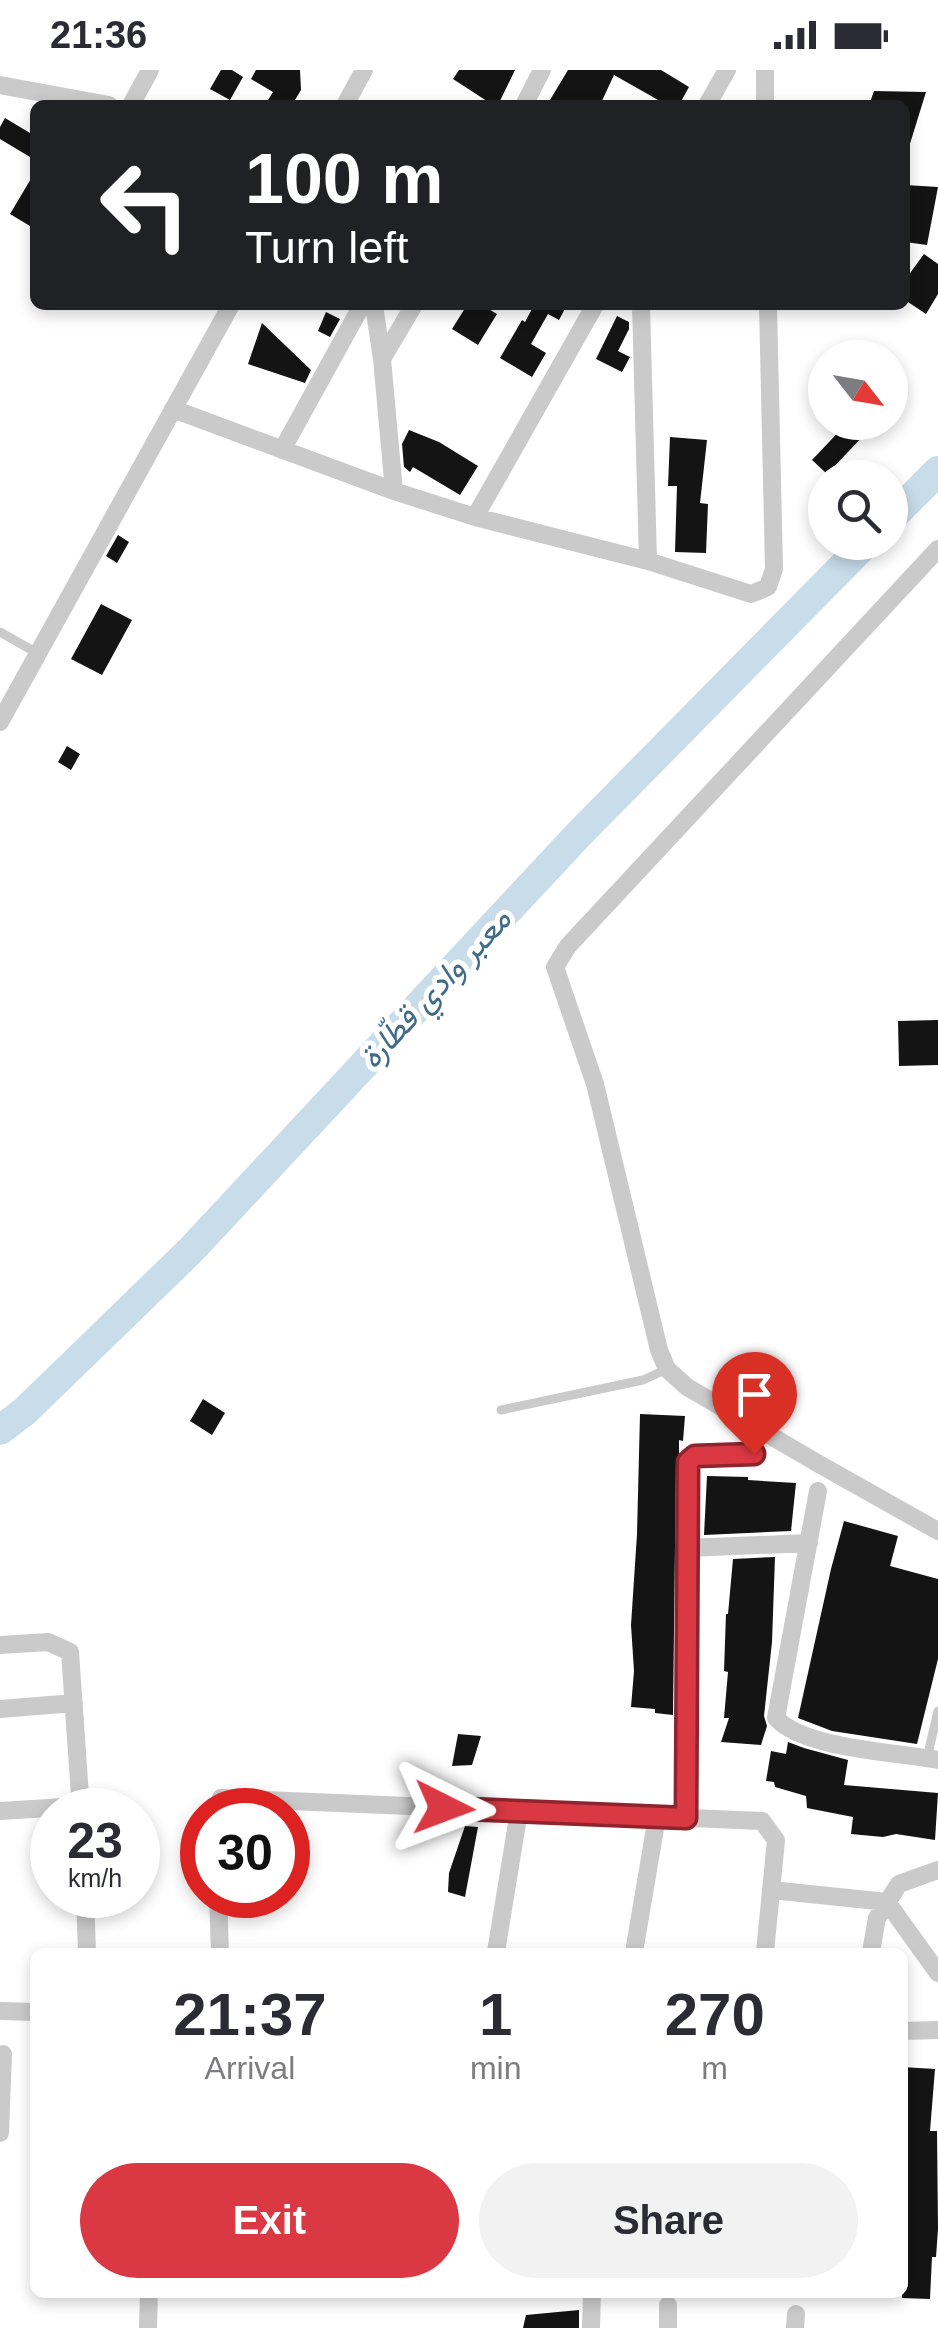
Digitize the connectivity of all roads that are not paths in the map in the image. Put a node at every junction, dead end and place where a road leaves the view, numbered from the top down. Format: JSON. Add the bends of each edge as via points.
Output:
{"nodes":[{"id":1,"x":150,"y":70,"type":"edge"},
{"id":2,"x":364,"y":70,"type":"edge"},
{"id":3,"x":542,"y":70,"type":"edge"},
{"id":4,"x":727,"y":70,"type":"edge"},
{"id":5,"x":764,"y":70,"type":"edge"},
{"id":6,"x":0,"y":85,"type":"edge"},
{"id":7,"x":82,"y":100,"type":"edge"},
{"id":8,"x":134,"y":100,"type":"edge"},
{"id":9,"x":348,"y":100,"type":"edge"},
{"id":10,"x":527,"y":100,"type":"edge"},
{"id":11,"x":710,"y":100,"type":"edge"},
{"id":12,"x":765,"y":100,"type":"edge"},
{"id":13,"x":228,"y":310,"type":"edge"},
{"id":14,"x":359,"y":310,"type":"edge"},
{"id":15,"x":375,"y":310,"type":"edge"},
{"id":16,"x":411,"y":310,"type":"edge"},
{"id":17,"x":592,"y":310,"type":"edge"},
{"id":18,"x":641,"y":310,"type":"edge"},
{"id":19,"x":768,"y":310,"type":"edge"},
{"id":20,"x":382,"y":359,"type":"junction"},
{"id":21,"x":172,"y":409,"type":"junction"},
{"id":22,"x":282,"y":450,"type":"junction"},
{"id":23,"x":394,"y":491,"type":"junction"},
{"id":24,"x":476,"y":518,"type":"junction"},
{"id":25,"x":938,"y":549,"type":"edge"},
{"id":26,"x":648,"y":562,"type":"junction"},
{"id":27,"x":0,"y":632,"type":"edge"},
{"id":28,"x":38,"y":654,"type":"junction"},
{"id":29,"x":0,"y":722,"type":"edge"},
{"id":30,"x":667,"y":1369,"type":"junction"},
{"id":31,"x":501,"y":1410,"type":"dead end"},
{"id":32,"x":754,"y":1454,"type":"dead end"},
{"id":33,"x":818,"y":1491,"type":"dead end"},
{"id":34,"x":938,"y":1530,"type":"edge"},
{"id":35,"x":810,"y":1543,"type":"junction"},
{"id":36,"x":688,"y":1548,"type":"junction"},
{"id":37,"x":0,"y":1644,"type":"edge"},
{"id":38,"x":74,"y":1704,"type":"junction"},
{"id":39,"x":0,"y":1708,"type":"edge"},
{"id":40,"x":938,"y":1710,"type":"edge"},
{"id":41,"x":932,"y":1759,"type":"edge"},
{"id":42,"x":80,"y":1788,"type":"edge"},
{"id":43,"x":310,"y":1802,"type":"edge"},
{"id":44,"x":30,"y":1810,"type":"edge"},
{"id":45,"x":0,"y":1811,"type":"edge"},
{"id":46,"x":519,"y":1811,"type":"junction"},
{"id":47,"x":657,"y":1817,"type":"junction"},
{"id":48,"x":686,"y":1818,"type":"junction"},
{"id":49,"x":938,"y":1870,"type":"edge"},
{"id":50,"x":771,"y":1890,"type":"junction"},
{"id":51,"x":887,"y":1902,"type":"junction"},
{"id":52,"x":85,"y":1918,"type":"edge"},
{"id":53,"x":219,"y":1918,"type":"edge"},
{"id":54,"x":87,"y":1948,"type":"edge"},
{"id":55,"x":220,"y":1948,"type":"edge"},
{"id":56,"x":497,"y":1948,"type":"edge"},
{"id":57,"x":635,"y":1948,"type":"edge"},
{"id":58,"x":765,"y":1948,"type":"edge"},
{"id":59,"x":872,"y":1948,"type":"edge"},
{"id":60,"x":938,"y":1974,"type":"edge"},
{"id":61,"x":0,"y":2012,"type":"edge"},
{"id":62,"x":30,"y":2012,"type":"edge"},
{"id":63,"x":938,"y":2030,"type":"edge"},
{"id":64,"x":908,"y":2031,"type":"edge"},
{"id":65,"x":2,"y":2054,"type":"edge"},
{"id":66,"x":0,"y":2092,"type":"edge"},
{"id":67,"x":0,"y":2133,"type":"edge"},
{"id":68,"x":149,"y":2298,"type":"edge"},
{"id":69,"x":592,"y":2298,"type":"edge"},
{"id":70,"x":668,"y":2305,"type":"dead end"},
{"id":71,"x":148,"y":2328,"type":"edge"},
{"id":72,"x":591,"y":2328,"type":"edge"},
{"id":73,"x":668,"y":2328,"type":"edge"}],
"edges":[{"from":1,"to":8,"type":"street"},
{"from":2,"to":9,"type":"street"},
{"from":3,"to":10,"type":"street"},
{"from":4,"to":11,"type":"street"},
{"from":5,"to":12,"type":"street"},
{"from":6,"to":7,"type":"street"},
{"from":13,"to":21,"type":"street"},
{"from":14,"to":22,"type":"street"},
{"from":15,"to":20,"type":"street"},
{"from":16,"to":20,"type":"street"},
{"from":17,"to":24,"type":"street"},
{"from":18,"to":26,"type":"street"},
{"from":19,"to":26,"type":"street","via":[[774,568],[768,587],[751,594]]},
{"from":20,"to":23,"type":"street"},
{"from":21,"to":22,"type":"street"},
{"from":21,"to":28,"type":"street"},
{"from":22,"to":23,"type":"street"},
{"from":23,"to":24,"type":"street"},
{"from":24,"to":26,"type":"street"},
{"from":25,"to":30,"type":"street","via":[[555,966],[595,1084]]},
{"from":27,"to":28,"type":"lane"},
{"from":28,"to":29,"type":"street"},
{"from":30,"to":31,"type":"lane"},
{"from":30,"to":34,"type":"street","via":[[687,1387]]},
{"from":32,"to":36,"type":"street","via":[[695,1456],[688,1462]]},
{"from":33,"to":35,"type":"street"},
{"from":35,"to":36,"type":"street"},
{"from":35,"to":41,"type":"street","via":[[776,1718],[785,1728],[836,1745]]},
{"from":36,"to":48,"type":"street"},
{"from":37,"to":38,"type":"street","via":[[48,1642],[70,1652]]},
{"from":38,"to":39,"type":"street"},
{"from":38,"to":42,"type":"street"},
{"from":40,"to":41,"type":"lane"},
{"from":43,"to":46,"type":"street"},
{"from":44,"to":45,"type":"street"},
{"from":46,"to":47,"type":"street"},
{"from":46,"to":56,"type":"street"},
{"from":47,"to":48,"type":"street"},
{"from":47,"to":57,"type":"street"},
{"from":48,"to":50,"type":"street","via":[[762,1821],[776,1840]]},
{"from":49,"to":51,"type":"street","via":[[899,1884]]},
{"from":50,"to":51,"type":"street"},
{"from":50,"to":58,"type":"street"},
{"from":51,"to":59,"type":"street","via":[[876,1918]]},
{"from":51,"to":60,"type":"street"},
{"from":52,"to":54,"type":"street"},
{"from":53,"to":55,"type":"street"},
{"from":61,"to":62,"type":"street"},
{"from":63,"to":64,"type":"street"},
{"from":65,"to":66,"type":"street"},
{"from":66,"to":67,"type":"street"},
{"from":68,"to":71,"type":"street"},
{"from":69,"to":72,"type":"street"},
{"from":70,"to":73,"type":"street"}]}
